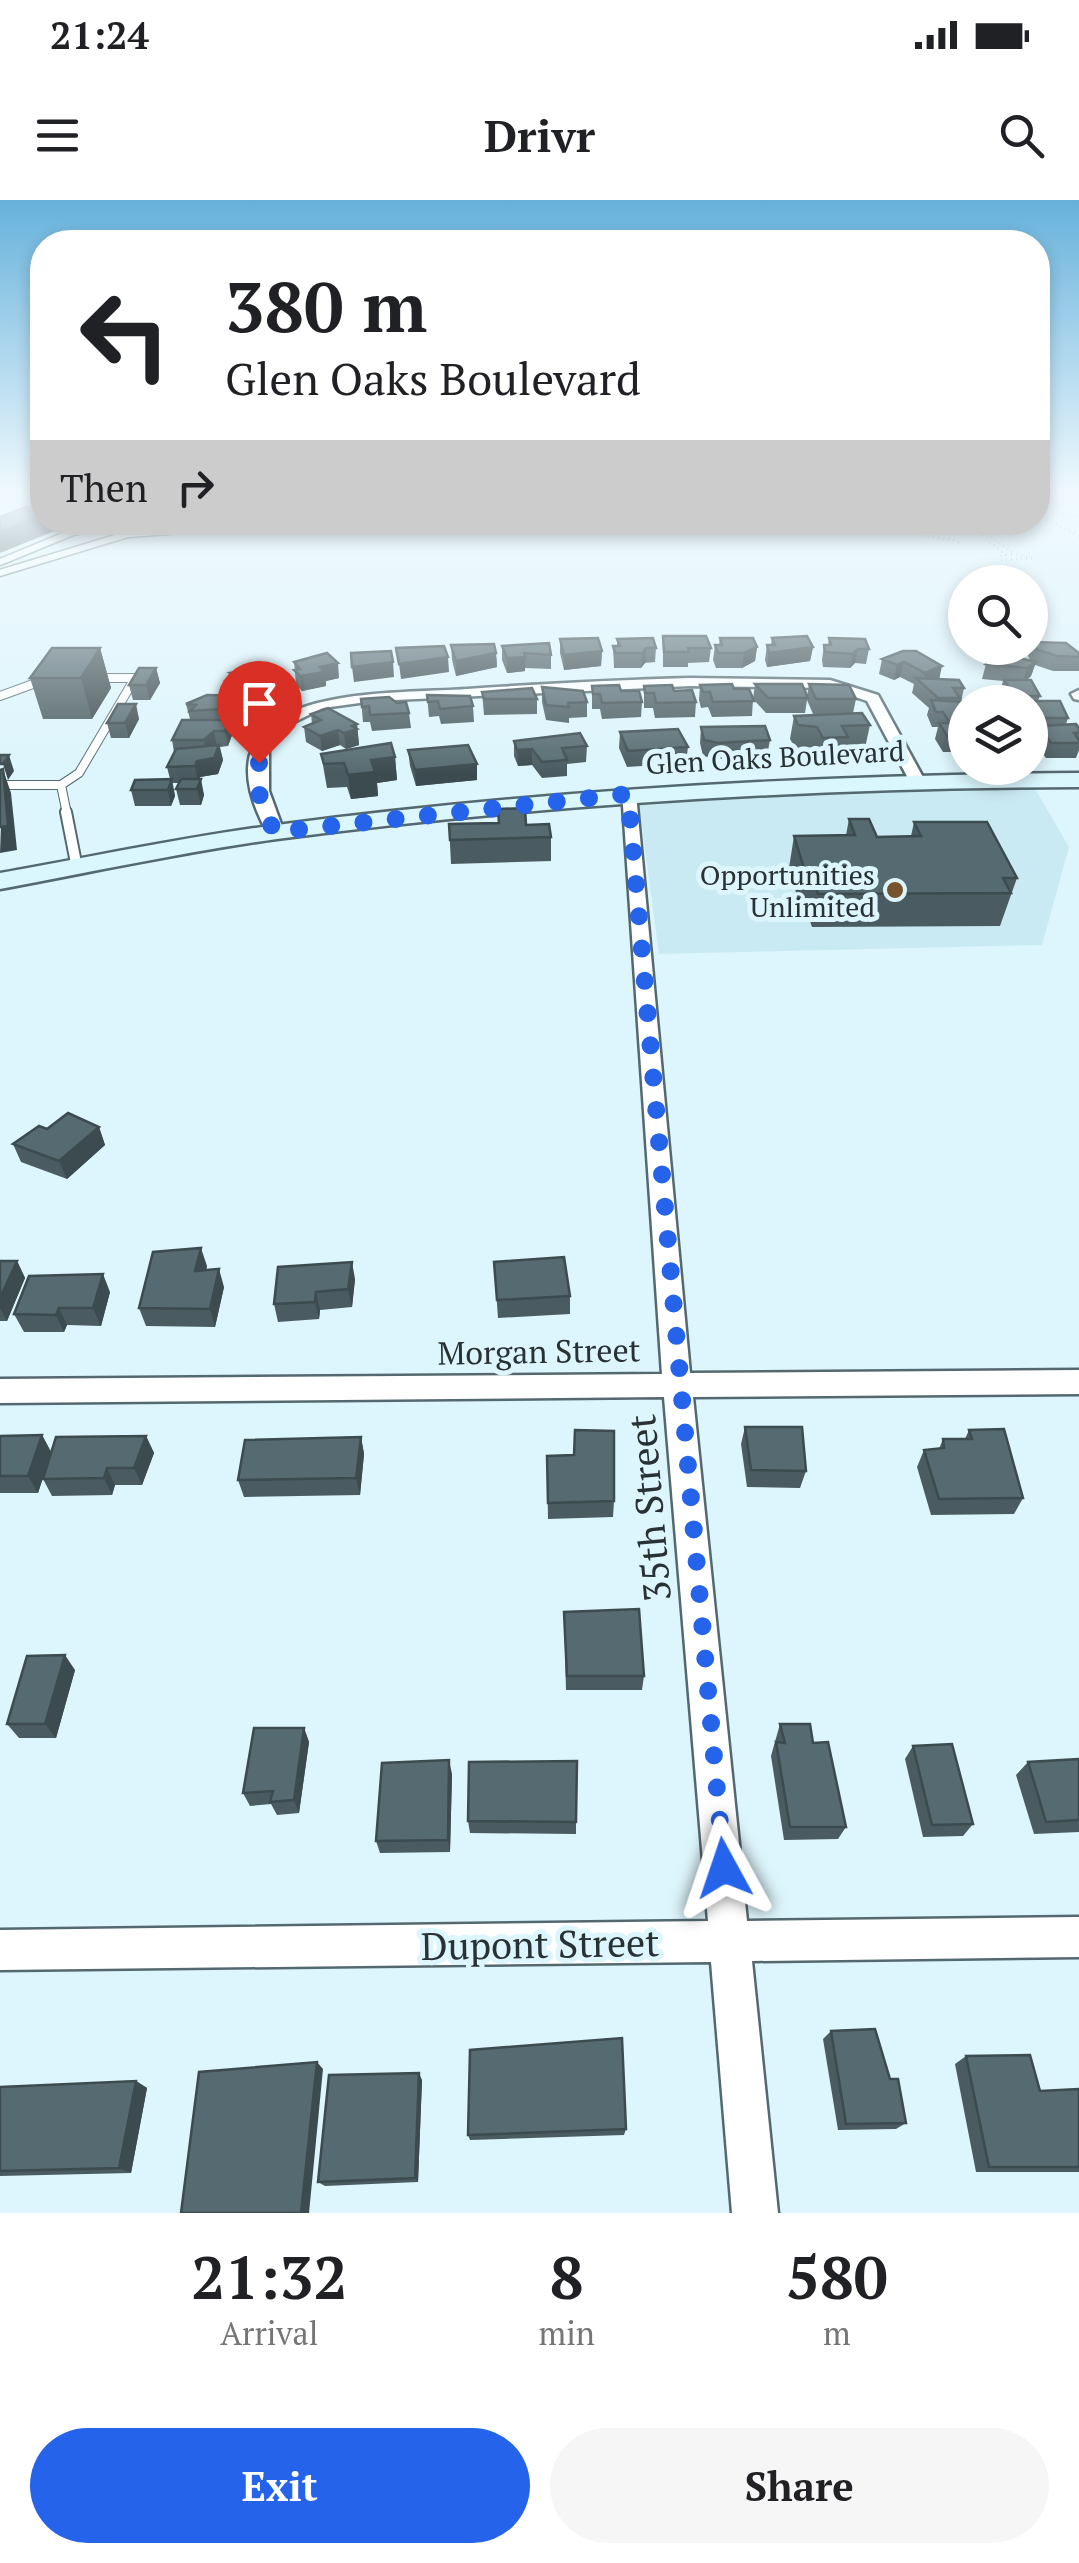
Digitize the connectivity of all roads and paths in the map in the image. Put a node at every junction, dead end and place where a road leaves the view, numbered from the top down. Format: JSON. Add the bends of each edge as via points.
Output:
{"nodes":[{"id":1,"x":83,"y":678,"type":"edge"},
{"id":2,"x":51,"y":679,"type":"edge"},
{"id":3,"x":0,"y":696,"type":"edge"},
{"id":4,"x":916,"y":780,"type":"junction"},
{"id":5,"x":1079,"y":780,"type":"edge"},
{"id":6,"x":62,"y":784,"type":"junction"},
{"id":7,"x":0,"y":785,"type":"edge"},
{"id":8,"x":628,"y":794,"type":"junction"},
{"id":9,"x":274,"y":832,"type":"junction"},
{"id":10,"x":76,"y":868,"type":"junction"},
{"id":11,"x":0,"y":880,"type":"edge"},
{"id":12,"x":1079,"y":1382,"type":"edge"},
{"id":13,"x":677,"y":1384,"type":"junction"},
{"id":14,"x":0,"y":1392,"type":"edge"},
{"id":15,"x":1079,"y":1937,"type":"edge"},
{"id":16,"x":731,"y":1942,"type":"junction"},
{"id":17,"x":0,"y":1950,"type":"edge"},
{"id":18,"x":755,"y":2213,"type":"edge"}],
"edges":[{"from":1,"to":6,"type":"lane","via":[[134,678],[79,773]]},
{"from":2,"to":3,"type":"lane"},
{"from":4,"to":5,"type":"main road","name":"Glen Oaks Boulevard"},
{"from":4,"to":8,"type":"main road","name":"Glen Oaks Boulevard"},
{"from":4,"to":9,"type":"street","via":[[873,698],[830,684],[548,687],[350,699],[310,708],[269,736],[258,791]]},
{"from":6,"to":7,"type":"lane"},
{"from":6,"to":10,"type":"lane"},
{"from":8,"to":9,"type":"main road","name":"Glen Oaks Boulevard"},
{"from":8,"to":13,"type":"street","name":"35th Street"},
{"from":9,"to":10,"type":"main road","name":"Glen Oaks Boulevard"},
{"from":10,"to":11,"type":"main road","name":"Glen Oaks Boulevard"},
{"from":12,"to":13,"type":"street","name":"Morgan Street"},
{"from":13,"to":14,"type":"street","name":"Morgan Street"},
{"from":13,"to":16,"type":"street","name":"35th Street"},
{"from":15,"to":16,"type":"street","name":"Dupont Street"},
{"from":16,"to":17,"type":"street","name":"Dupont Street"},
{"from":16,"to":18,"type":"street","name":"35th Street"}]}
